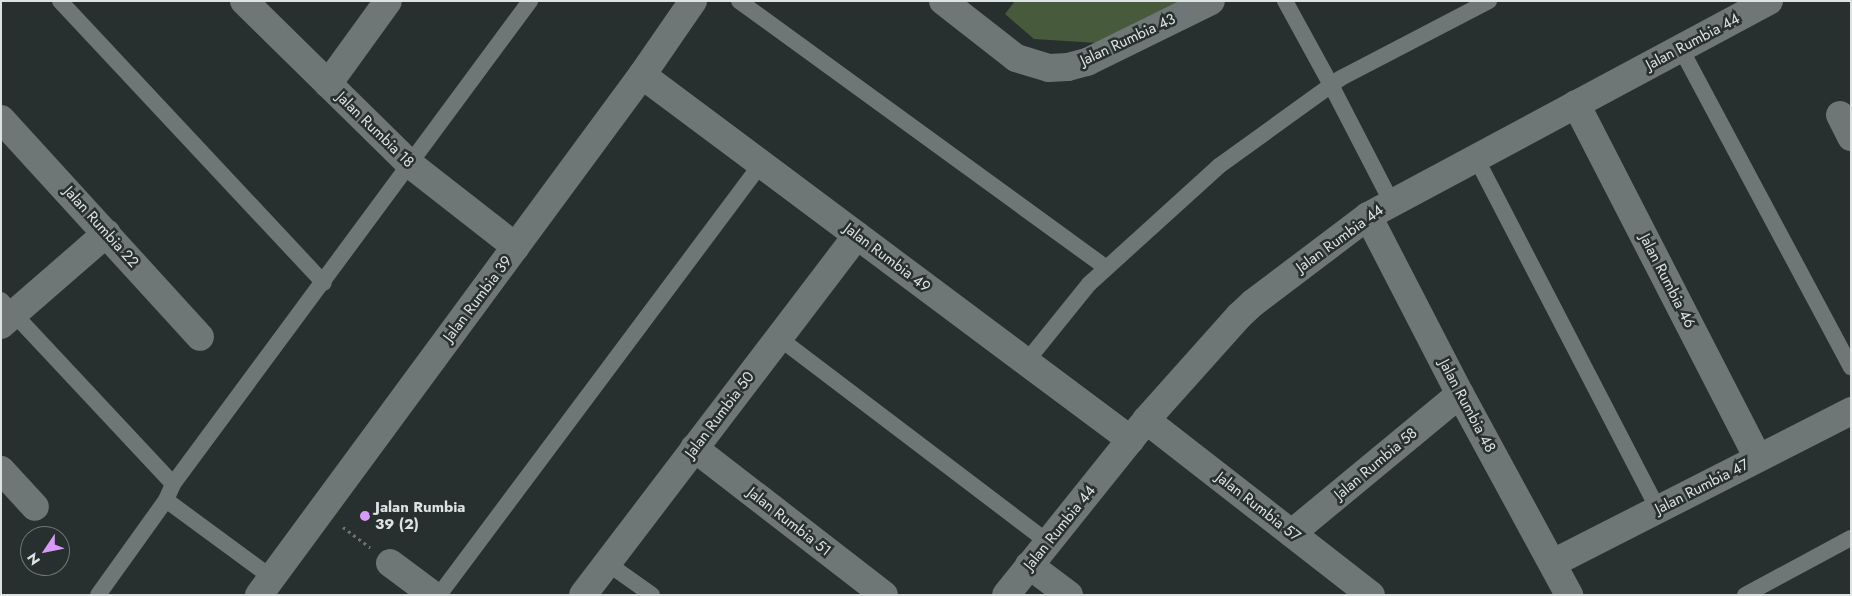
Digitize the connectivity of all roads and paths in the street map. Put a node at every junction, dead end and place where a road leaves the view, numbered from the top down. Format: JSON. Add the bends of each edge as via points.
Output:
{"nodes":[{"id":1,"x":60,"y":1,"type":"edge"},
{"id":2,"x":244,"y":1,"type":"edge"},
{"id":3,"x":388,"y":1,"type":"edge"},
{"id":4,"x":530,"y":1,"type":"edge"},
{"id":5,"x":693,"y":1,"type":"edge"},
{"id":6,"x":739,"y":1,"type":"edge"},
{"id":7,"x":943,"y":1,"type":"edge"},
{"id":8,"x":1211,"y":1,"type":"edge"},
{"id":9,"x":1285,"y":1,"type":"edge"},
{"id":10,"x":1489,"y":1,"type":"edge"},
{"id":11,"x":1769,"y":1,"type":"edge"},
{"id":12,"x":1680,"y":49,"type":"junction"},
{"id":13,"x":642,"y":75,"type":"junction"},
{"id":14,"x":328,"y":84,"type":"junction"},
{"id":15,"x":1331,"y":85,"type":"junction"},
{"id":16,"x":1576,"y":104,"type":"junction"},
{"id":17,"x":1,"y":119,"type":"edge"},
{"id":18,"x":1476,"y":158,"type":"junction"},
{"id":19,"x":761,"y":164,"type":"junction"},
{"id":20,"x":411,"y":165,"type":"junction"},
{"id":21,"x":1392,"y":203,"type":"junction"},
{"id":22,"x":1368,"y":216,"type":"junction"},
{"id":23,"x":107,"y":233,"type":"junction"},
{"id":24,"x":857,"y":235,"type":"junction"},
{"id":25,"x":516,"y":247,"type":"junction"},
{"id":26,"x":1106,"y":268,"type":"junction"},
{"id":27,"x":324,"y":283,"type":"junction"},
{"id":28,"x":6,"y":313,"type":"edge"},
{"id":29,"x":200,"y":337,"type":"dead end"},
{"id":30,"x":779,"y":338,"type":"junction"},
{"id":31,"x":1026,"y":362,"type":"junction"},
{"id":32,"x":1851,"y":367,"type":"edge"},
{"id":33,"x":1460,"y":394,"type":"junction"},
{"id":34,"x":1851,"y":411,"type":"edge"},
{"id":35,"x":1138,"y":430,"type":"junction"},
{"id":36,"x":694,"y":448,"type":"junction"},
{"id":37,"x":1758,"y":458,"type":"junction"},
{"id":38,"x":1,"y":470,"type":"edge"},
{"id":39,"x":173,"y":484,"type":"junction"},
{"id":40,"x":166,"y":500,"type":"junction"},
{"id":41,"x":35,"y":507,"type":"dead end"},
{"id":42,"x":1658,"y":509,"type":"junction"},
{"id":43,"x":320,"y":510,"type":"junction"},
{"id":44,"x":1292,"y":533,"type":"junction"},
{"id":45,"x":1851,"y":538,"type":"edge"},
{"id":46,"x":1048,"y":542,"type":"junction"},
{"id":47,"x":390,"y":563,"type":"joint"},
{"id":48,"x":607,"y":563,"type":"junction"},
{"id":49,"x":1553,"y":563,"type":"junction"},
{"id":50,"x":1029,"y":564,"type":"junction"},
{"id":51,"x":266,"y":586,"type":"edge"},
{"id":52,"x":98,"y":595,"type":"edge"},
{"id":53,"x":433,"y":595,"type":"edge"},
{"id":54,"x":439,"y":595,"type":"edge"},
{"id":55,"x":583,"y":595,"type":"edge"},
{"id":56,"x":652,"y":595,"type":"edge"},
{"id":57,"x":884,"y":595,"type":"edge"},
{"id":58,"x":1006,"y":595,"type":"edge"},
{"id":59,"x":1069,"y":595,"type":"edge"},
{"id":60,"x":1371,"y":595,"type":"edge"},
{"id":61,"x":1569,"y":595,"type":"edge"},
{"id":62,"x":1745,"y":595,"type":"edge"}],
"edges":[{"from":1,"to":27,"type":"lane"},
{"from":2,"to":14,"type":"street","name":"Jalan Rumbia 18"},
{"from":3,"to":14,"type":"street"},
{"from":4,"to":20,"type":"lane"},
{"from":5,"to":13,"type":"street","name":"Jalan Rumbia 39"},
{"from":6,"to":26,"type":"lane"},
{"from":7,"to":8,"type":"street","name":"Jalan Rumbia 43","via":[[1016,58],[1049,68],[1087,62]]},
{"from":9,"to":15,"type":"lane"},
{"from":10,"to":15,"type":"lane"},
{"from":11,"to":12,"type":"street","name":"Jalan Rumbia 44"},
{"from":12,"to":16,"type":"street","name":"Jalan Rumbia 44"},
{"from":12,"to":32,"type":"lane"},
{"from":13,"to":19,"type":"street","name":"Jalan Rumbia 49"},
{"from":13,"to":25,"type":"street","name":"Jalan Rumbia 39"},
{"from":14,"to":20,"type":"street","name":"Jalan Rumbia 18"},
{"from":15,"to":21,"type":"lane"},
{"from":15,"to":26,"type":"lane","via":[[1219,166]]},
{"from":16,"to":18,"type":"street","name":"Jalan Rumbia 44"},
{"from":16,"to":37,"type":"street","name":"Jalan Rumbia 46"},
{"from":17,"to":23,"type":"street","name":"Jalan Rumbia 22"},
{"from":18,"to":21,"type":"street","name":"Jalan Rumbia 44"},
{"from":18,"to":42,"type":"lane"},
{"from":19,"to":24,"type":"street","name":"Jalan Rumbia 49"},
{"from":19,"to":54,"type":"lane"},
{"from":20,"to":25,"type":"street","name":"Jalan Rumbia 18"},
{"from":20,"to":27,"type":"lane"},
{"from":21,"to":22,"type":"street","name":"Jalan Rumbia 44"},
{"from":22,"to":33,"type":"street","name":"Jalan Rumbia 48"},
{"from":22,"to":35,"type":"street","name":"Jalan Rumbia 44","via":[[1238,316]]},
{"from":23,"to":28,"type":"street"},
{"from":23,"to":29,"type":"street","name":"Jalan Rumbia 22"},
{"from":24,"to":30,"type":"street","name":"Jalan Rumbia 50"},
{"from":24,"to":31,"type":"street","name":"Jalan Rumbia 49"},
{"from":25,"to":43,"type":"street","name":"Jalan Rumbia 39"},
{"from":26,"to":31,"type":"lane","via":[[1089,284]]},
{"from":27,"to":39,"type":"lane"},
{"from":28,"to":39,"type":"lane"},
{"from":30,"to":36,"type":"street","name":"Jalan Rumbia 50"},
{"from":30,"to":46,"type":"lane"},
{"from":31,"to":35,"type":"street","name":"Jalan Rumbia 49"},
{"from":33,"to":44,"type":"street","name":"Jalan Rumbia 58"},
{"from":33,"to":49,"type":"street","name":"Jalan Rumbia 48"},
{"from":34,"to":37,"type":"street","name":"Jalan Rumbia 47"},
{"from":35,"to":44,"type":"street","name":"Jalan Rumbia 57"},
{"from":35,"to":46,"type":"street","name":"Jalan Rumbia 44"},
{"from":36,"to":48,"type":"street","name":"Jalan Rumbia 50"},
{"from":36,"to":57,"type":"street","name":"Jalan Rumbia 51"},
{"from":37,"to":42,"type":"street","name":"Jalan Rumbia 47"},
{"from":38,"to":41,"type":"street"},
{"from":39,"to":40,"type":"lane"},
{"from":40,"to":51,"type":"lane"},
{"from":40,"to":52,"type":"lane"},
{"from":42,"to":49,"type":"street","name":"Jalan Rumbia 47"},
{"from":43,"to":47,"type":"path"},
{"from":43,"to":51,"type":"street","name":"Jalan Rumbia 39"},
{"from":44,"to":60,"type":"street","name":"Jalan Rumbia 57"},
{"from":45,"to":62,"type":"lane"},
{"from":46,"to":50,"type":"street","name":"Jalan Rumbia 44"},
{"from":47,"to":53,"type":"street"},
{"from":48,"to":55,"type":"street","name":"Jalan Rumbia 50"},
{"from":48,"to":56,"type":"lane"},
{"from":49,"to":61,"type":"street","name":"Jalan Rumbia 48"},
{"from":50,"to":58,"type":"street","name":"Jalan Rumbia 44"},
{"from":50,"to":59,"type":"street"}]}
